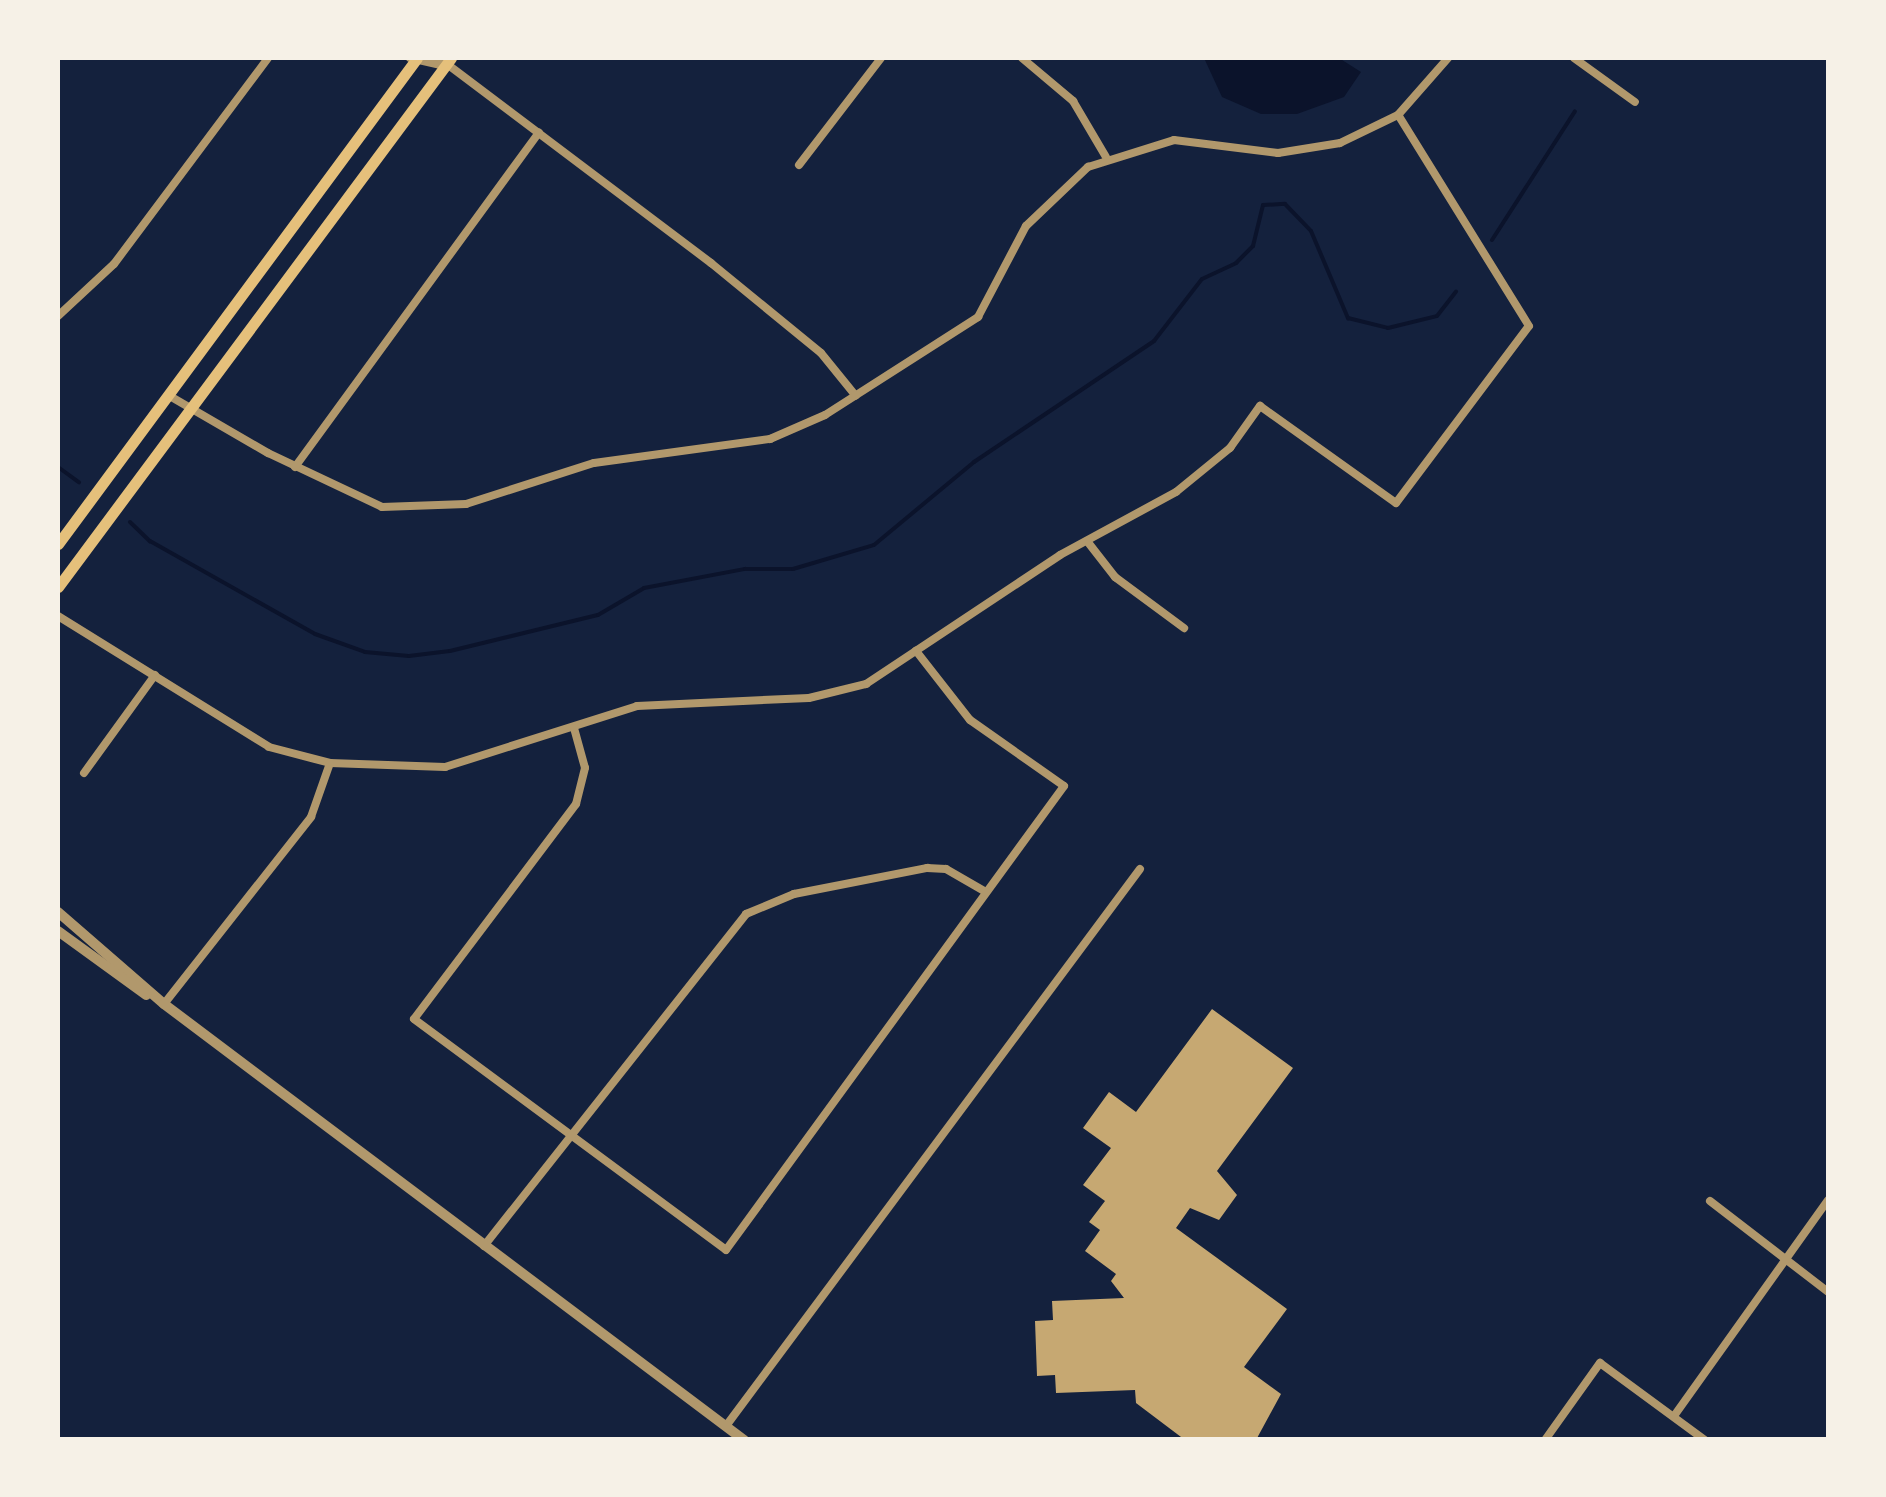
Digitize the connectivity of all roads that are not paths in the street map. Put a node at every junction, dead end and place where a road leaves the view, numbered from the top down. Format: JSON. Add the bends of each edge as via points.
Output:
{"nodes":[{"id":1,"x":268,"y":58,"type":"edge"},
{"id":2,"x":882,"y":58,"type":"edge"},
{"id":3,"x":1022,"y":58,"type":"edge"},
{"id":4,"x":1448,"y":58,"type":"edge"},
{"id":5,"x":1574,"y":58,"type":"edge"},
{"id":6,"x":414,"y":59,"type":"edge"},
{"id":7,"x":445,"y":60,"type":"edge"},
{"id":8,"x":1635,"y":102,"type":"dead end"},
{"id":9,"x":1398,"y":115,"type":"junction"},
{"id":10,"x":539,"y":132,"type":"junction"},
{"id":11,"x":1106,"y":157,"type":"junction"},
{"id":12,"x":799,"y":165,"type":"dead end"},
{"id":13,"x":58,"y":316,"type":"edge"},
{"id":14,"x":168,"y":394,"type":"junction"},
{"id":15,"x":856,"y":396,"type":"junction"},
{"id":16,"x":188,"y":409,"type":"junction"},
{"id":17,"x":294,"y":467,"type":"junction"},
{"id":18,"x":1087,"y":541,"type":"junction"},
{"id":19,"x":58,"y":544,"type":"edge"},
{"id":20,"x":58,"y":587,"type":"edge"},
{"id":21,"x":58,"y":616,"type":"edge"},
{"id":22,"x":1184,"y":628,"type":"dead end"},
{"id":23,"x":916,"y":651,"type":"junction"},
{"id":24,"x":155,"y":675,"type":"junction"},
{"id":25,"x":574,"y":728,"type":"junction"},
{"id":26,"x":330,"y":764,"type":"junction"},
{"id":27,"x":84,"y":773,"type":"dead end"},
{"id":28,"x":1140,"y":869,"type":"dead end"},
{"id":29,"x":986,"y":892,"type":"junction"},
{"id":30,"x":58,"y":912,"type":"edge"},
{"id":31,"x":58,"y":931,"type":"edge"},
{"id":32,"x":164,"y":1004,"type":"junction"},
{"id":33,"x":570,"y":1134,"type":"junction"},
{"id":34,"x":1828,"y":1200,"type":"edge"},
{"id":35,"x":1710,"y":1201,"type":"dead end"},
{"id":36,"x":484,"y":1246,"type":"junction"},
{"id":37,"x":1782,"y":1258,"type":"junction"},
{"id":38,"x":1828,"y":1292,"type":"edge"},
{"id":39,"x":1674,"y":1416,"type":"junction"},
{"id":40,"x":726,"y":1426,"type":"junction"},
{"id":41,"x":744,"y":1440,"type":"edge"},
{"id":42,"x":1545,"y":1440,"type":"edge"},
{"id":43,"x":1705,"y":1440,"type":"edge"}],
"edges":[{"from":1,"to":13,"type":"street","via":[[114,264]]},
{"from":2,"to":12,"type":"street"},
{"from":3,"to":11,"type":"street","via":[[1073,101]]},
{"from":4,"to":9,"type":"street"},
{"from":5,"to":8,"type":"street"},
{"from":6,"to":7,"type":"street"},
{"from":6,"to":14,"type":"main road"},
{"from":7,"to":10,"type":"street"},
{"from":7,"to":16,"type":"main road"},
{"from":9,"to":11,"type":"street","via":[[1321,148],[1278,153],[1197,139]]},
{"from":9,"to":18,"type":"street","via":[[1529,326],[1396,503],[1260,406],[1230,448],[1176,492]]},
{"from":10,"to":15,"type":"street","via":[[821,353]]},
{"from":10,"to":17,"type":"street"},
{"from":11,"to":15,"type":"street","via":[[1041,206],[978,317]]},
{"from":14,"to":16,"type":"street"},
{"from":14,"to":19,"type":"main road"},
{"from":15,"to":17,"type":"street","via":[[770,439],[594,463],[466,504],[382,507]]},
{"from":16,"to":17,"type":"street"},
{"from":16,"to":20,"type":"main road"},
{"from":18,"to":22,"type":"street","via":[[1115,577]]},
{"from":18,"to":23,"type":"street"},
{"from":21,"to":24,"type":"street"},
{"from":23,"to":25,"type":"street","via":[[866,684],[809,698],[637,706]]},
{"from":23,"to":29,"type":"street","via":[[970,720],[1064,786]]},
{"from":24,"to":26,"type":"street","via":[[230,728]]},
{"from":24,"to":27,"type":"street"},
{"from":25,"to":26,"type":"street","via":[[445,767]]},
{"from":25,"to":33,"type":"street","via":[[585,768],[576,804],[414,1020]]},
{"from":26,"to":32,"type":"street","via":[[311,817]]},
{"from":28,"to":40,"type":"street"},
{"from":29,"to":33,"type":"street","via":[[946,869],[926,868],[794,894],[746,914]]},
{"from":29,"to":33,"type":"street","via":[[726,1250]]},
{"from":30,"to":32,"type":"street"},
{"from":31,"to":32,"type":"street"},
{"from":32,"to":36,"type":"street"},
{"from":33,"to":36,"type":"street"},
{"from":34,"to":37,"type":"street"},
{"from":35,"to":37,"type":"street"},
{"from":36,"to":40,"type":"street"},
{"from":37,"to":38,"type":"street"},
{"from":37,"to":39,"type":"street"},
{"from":39,"to":42,"type":"street","via":[[1600,1363]]},
{"from":39,"to":43,"type":"street"},
{"from":40,"to":41,"type":"street"}]}
